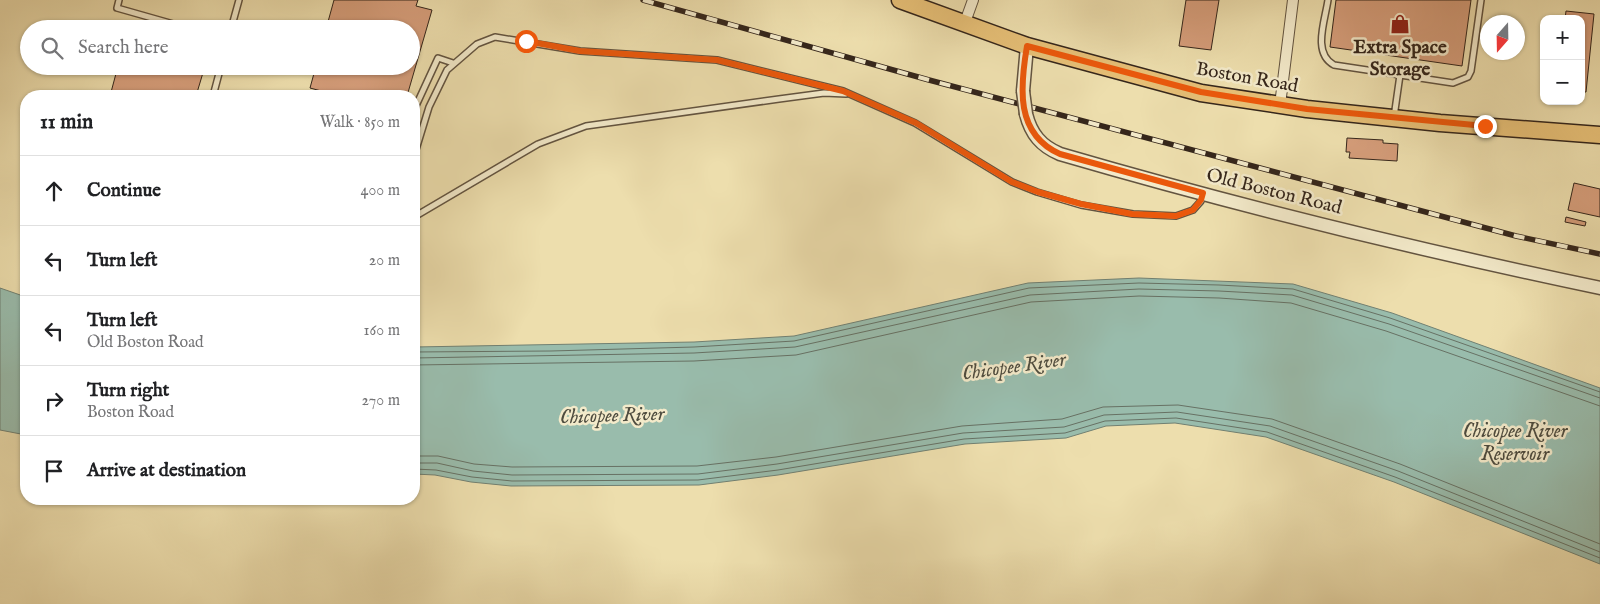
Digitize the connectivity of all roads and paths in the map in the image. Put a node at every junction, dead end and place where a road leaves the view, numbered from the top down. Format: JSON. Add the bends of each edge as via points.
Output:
{"nodes":[{"id":1,"x":119,"y":0,"type":"edge"},
{"id":2,"x":239,"y":0,"type":"edge"},
{"id":3,"x":900,"y":0,"type":"edge"},
{"id":4,"x":973,"y":0,"type":"edge"},
{"id":5,"x":1293,"y":0,"type":"edge"},
{"id":6,"x":1328,"y":0,"type":"edge"},
{"id":7,"x":1481,"y":0,"type":"edge"},
{"id":8,"x":159,"y":20,"type":"edge"},
{"id":9,"x":233,"y":20,"type":"edge"},
{"id":10,"x":964,"y":25,"type":"junction"},
{"id":11,"x":1027,"y":46,"type":"junction"},
{"id":12,"x":453,"y":63,"type":"junction"},
{"id":13,"x":219,"y":75,"type":"edge"},
{"id":14,"x":1400,"y":75,"type":"junction"},
{"id":15,"x":215,"y":90,"type":"edge"},
{"id":16,"x":852,"y":94,"type":"junction"},
{"id":17,"x":420,"y":97,"type":"edge"},
{"id":18,"x":1280,"y":105,"type":"junction"},
{"id":19,"x":1394,"y":117,"type":"junction"},
{"id":20,"x":1600,"y":135,"type":"edge"},
{"id":21,"x":420,"y":139,"type":"edge"},
{"id":22,"x":1203,"y":193,"type":"junction"},
{"id":23,"x":420,"y":213,"type":"edge"},
{"id":24,"x":1600,"y":288,"type":"edge"}],
"edges":[{"from":1,"to":8,"type":"lane","via":[[117,8]]},
{"from":2,"to":9,"type":"lane"},
{"from":3,"to":10,"type":"main road","name":"Boston Road"},
{"from":4,"to":10,"type":"street"},
{"from":5,"to":18,"type":"street"},
{"from":6,"to":14,"type":"lane","via":[[1321,49],[1327,61],[1334,65]]},
{"from":7,"to":14,"type":"lane","via":[[1468,77],[1453,83]]},
{"from":10,"to":11,"type":"main road","name":"Boston Road"},
{"from":11,"to":18,"type":"main road","name":"Boston Road","via":[[1201,92]]},
{"from":11,"to":22,"type":"street","name":"Old Boston Road","bridge":true,"via":[[1022,90],[1026,114],[1035,136],[1051,150]]},
{"from":12,"to":16,"type":"lane","via":[[477,44],[496,37],[580,51],[717,60]]},
{"from":12,"to":17,"type":"lane","via":[[438,58]]},
{"from":12,"to":21,"type":"lane","via":[[438,87]]},
{"from":13,"to":15,"type":"lane"},
{"from":14,"to":19,"type":"lane"},
{"from":16,"to":22,"type":"lane","via":[[916,123],[1012,182],[1060,199],[1132,214],[1176,216],[1193,210]]},
{"from":16,"to":23,"type":"lane","via":[[824,93],[586,126],[538,144]]},
{"from":18,"to":19,"type":"main road","name":"Boston Road"},
{"from":19,"to":20,"type":"main road","name":"Boston Road"},
{"from":22,"to":24,"type":"street","name":"Old Boston Road","via":[[1458,258]]}]}
